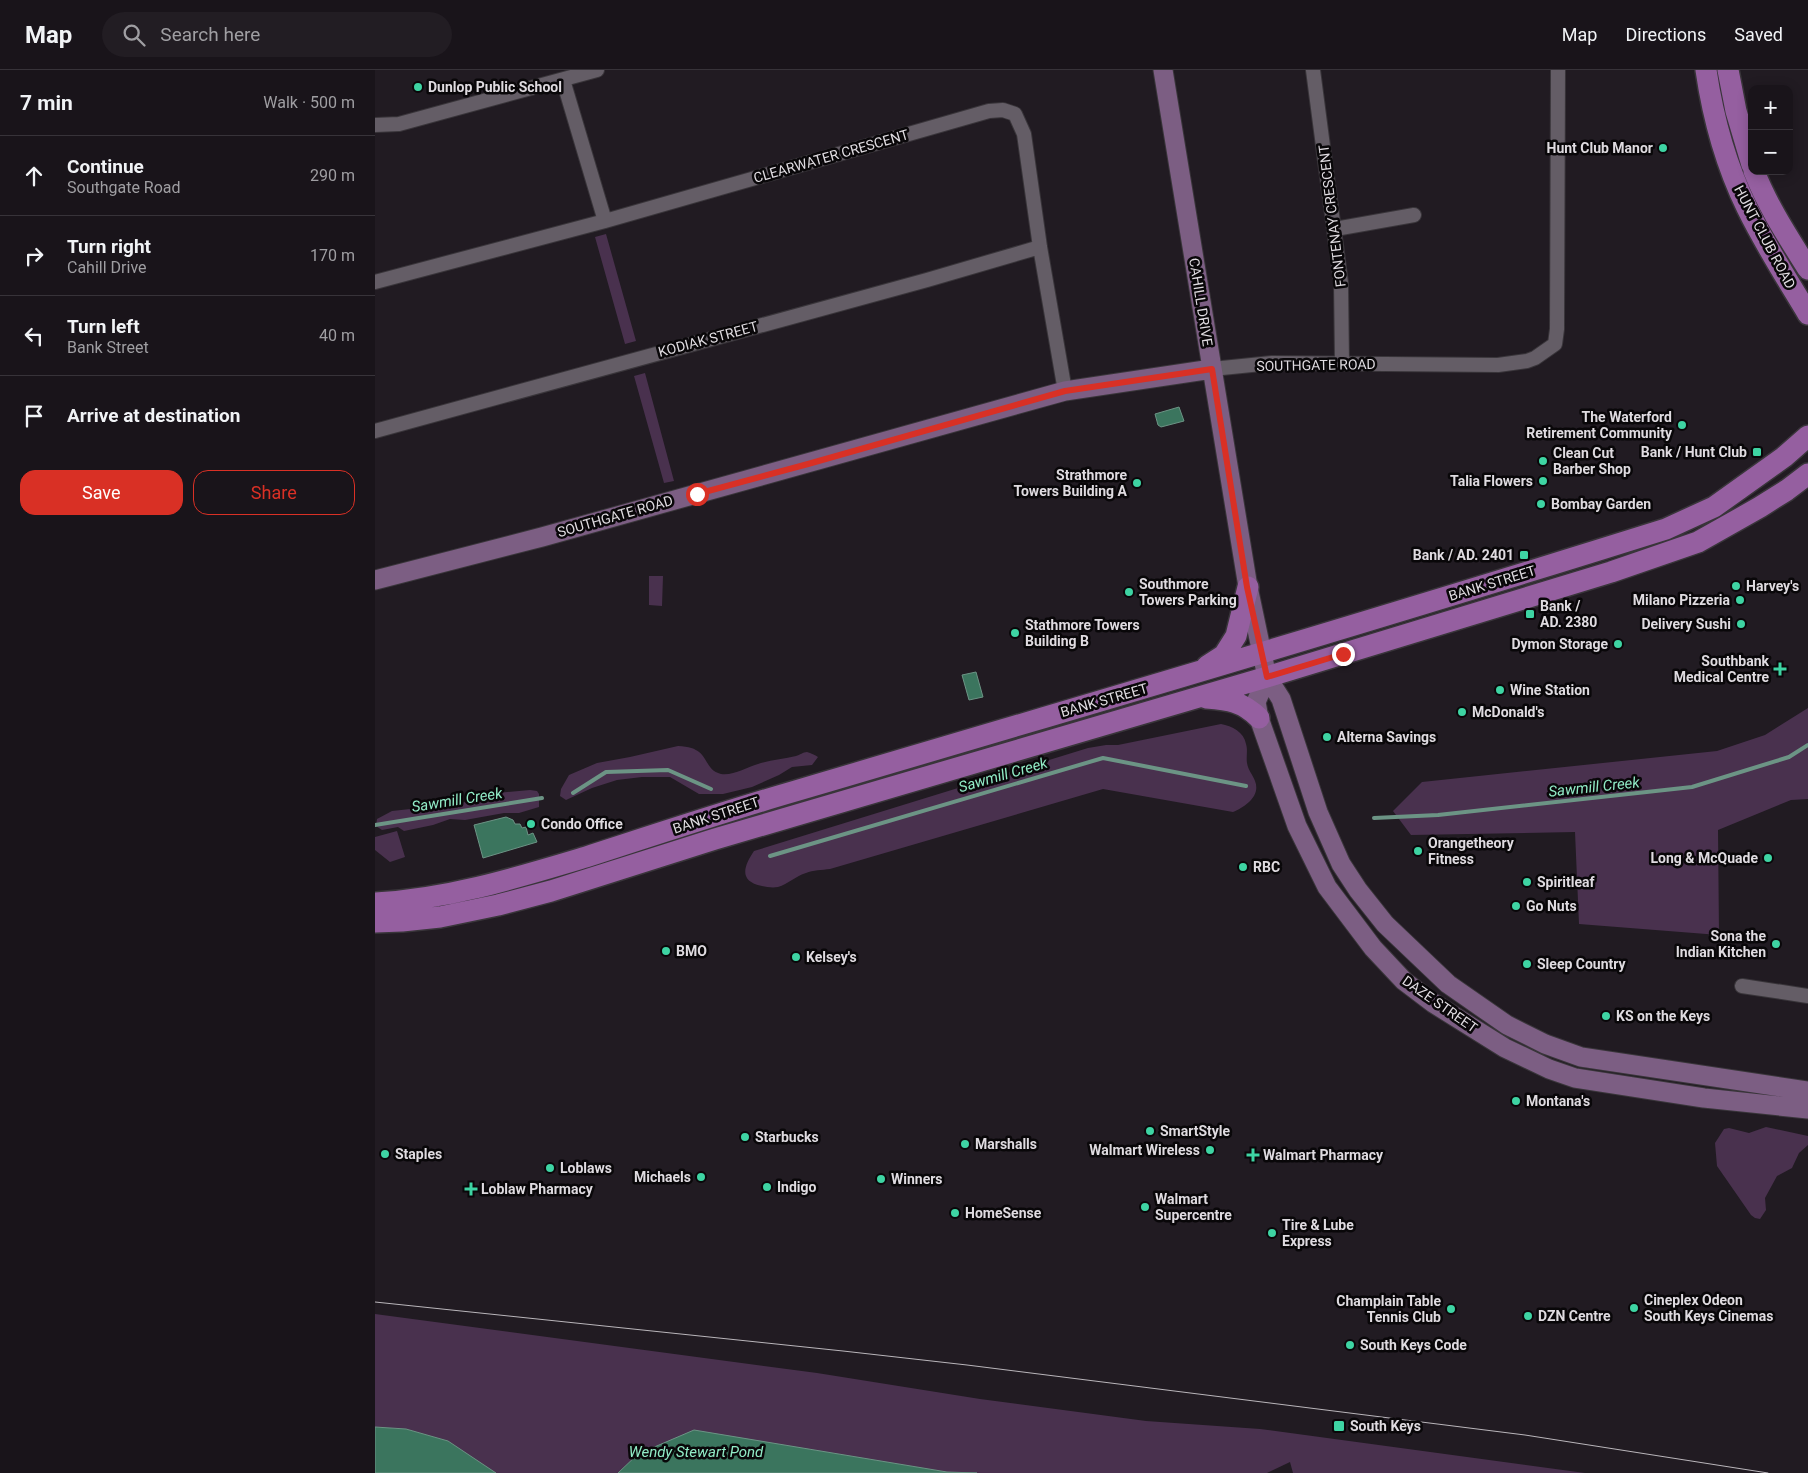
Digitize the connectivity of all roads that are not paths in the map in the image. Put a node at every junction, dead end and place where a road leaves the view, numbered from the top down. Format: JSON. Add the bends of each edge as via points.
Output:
{"nodes":[{"id":1,"x":597,"y":70,"type":"edge"},
{"id":2,"x":1163,"y":70,"type":"edge"},
{"id":3,"x":1313,"y":70,"type":"edge"},
{"id":4,"x":1559,"y":70,"type":"edge"},
{"id":5,"x":1706,"y":70,"type":"edge"},
{"id":6,"x":1728,"y":70,"type":"edge"},
{"id":7,"x":563,"y":80,"type":"junction"},
{"id":8,"x":375,"y":125,"type":"edge"},
{"id":9,"x":1748,"y":152,"type":"edge"},
{"id":10,"x":1756,"y":175,"type":"edge"},
{"id":11,"x":1414,"y":215,"type":"dead end"},
{"id":12,"x":605,"y":221,"type":"junction"},
{"id":13,"x":1335,"y":229,"type":"junction"},
{"id":14,"x":1040,"y":248,"type":"junction"},
{"id":15,"x":1808,"y":269,"type":"edge"},
{"id":16,"x":375,"y":282,"type":"edge"},
{"id":17,"x":1808,"y":314,"type":"edge"},
{"id":18,"x":1342,"y":363,"type":"junction"},
{"id":19,"x":1212,"y":369,"type":"junction"},
{"id":20,"x":1065,"y":391,"type":"junction"},
{"id":21,"x":375,"y":431,"type":"edge"},
{"id":22,"x":1805,"y":436,"type":"edge"},
{"id":23,"x":1808,"y":474,"type":"edge"},
{"id":24,"x":1714,"y":507,"type":"junction"},
{"id":25,"x":1722,"y":528,"type":"junction"},
{"id":26,"x":1566,"y":560,"type":"junction"},
{"id":27,"x":375,"y":580,"type":"edge"},
{"id":28,"x":1571,"y":583,"type":"junction"},
{"id":29,"x":1247,"y":587,"type":"junction"},
{"id":30,"x":1391,"y":613,"type":"junction"},
{"id":31,"x":1395,"y":638,"type":"junction"},
{"id":32,"x":1261,"y":653,"type":"junction"},
{"id":33,"x":1201,"y":671,"type":"junction"},
{"id":34,"x":1267,"y":677,"type":"junction"},
{"id":35,"x":1195,"y":698,"type":"junction"},
{"id":36,"x":1259,"y":718,"type":"junction"},
{"id":37,"x":1306,"y":781,"type":"junction"},
{"id":38,"x":1284,"y":790,"type":"junction"},
{"id":39,"x":710,"y":818,"type":"junction"},
{"id":40,"x":715,"y":839,"type":"junction"},
{"id":41,"x":375,"y":902,"type":"edge"},
{"id":42,"x":375,"y":922,"type":"edge"},
{"id":43,"x":1448,"y":984,"type":"junction"},
{"id":44,"x":1741,"y":986,"type":"dead end"},
{"id":45,"x":1808,"y":996,"type":"edge"},
{"id":46,"x":1433,"y":1003,"type":"junction"},
{"id":47,"x":1581,"y":1057,"type":"junction"},
{"id":48,"x":1706,"y":1075,"type":"junction"},
{"id":49,"x":1575,"y":1078,"type":"junction"},
{"id":50,"x":1808,"y":1091,"type":"edge"},
{"id":51,"x":1704,"y":1098,"type":"junction"},
{"id":52,"x":1808,"y":1109,"type":"edge"}],
"edges":[{"from":1,"to":7,"type":"street"},
{"from":2,"to":19,"type":"street","name":"CAHILL DRIVE"},
{"from":3,"to":13,"type":"street","name":"FONTENAY CRESCENT"},
{"from":4,"to":18,"type":"street","name":"SOUTHGATE ROAD","via":[[1555,344],[1527,361],[1498,365]]},
{"from":5,"to":17,"type":"main road","name":"HUNT CLUB ROAD","via":[[1719,133],[1732,172],[1757,228]]},
{"from":6,"to":9,"type":"main road","name":"HUNT CLUB ROAD"},
{"from":7,"to":8,"type":"street","via":[[399,124]]},
{"from":7,"to":12,"type":"street"},
{"from":10,"to":15,"type":"main road","name":"HUNT CLUB ROAD","via":[[1777,222]]},
{"from":11,"to":13,"type":"street"},
{"from":12,"to":14,"type":"street","name":"CLEARWATER CRESCENT","via":[[989,111],[1003,110],[1015,114],[1024,134]]},
{"from":12,"to":16,"type":"street","name":"CLEARWATER CRESCENT"},
{"from":13,"to":18,"type":"street","name":"FONTENAY CRESCENT","via":[[1341,283]]},
{"from":14,"to":20,"type":"street","name":"CLEARWATER CRESCENT"},
{"from":14,"to":21,"type":"street","name":"KODIAK STREET"},
{"from":18,"to":19,"type":"street","name":"SOUTHGATE ROAD","via":[[1272,363]]},
{"from":19,"to":20,"type":"street","name":"SOUTHGATE ROAD"},
{"from":19,"to":29,"type":"street","name":"CAHILL DRIVE"},
{"from":20,"to":27,"type":"street","name":"SOUTHGATE ROAD","via":[[542,537]]},
{"from":22,"to":24,"type":"main road","name":"BANK STREET","via":[[1769,468]]},
{"from":23,"to":25,"type":"main road","name":"BANK STREET"},
{"from":24,"to":25,"type":"main road"},
{"from":24,"to":26,"type":"main road","name":"BANK STREET","via":[[1666,529]]},
{"from":25,"to":28,"type":"main road","name":"BANK STREET","via":[[1698,542]]},
{"from":26,"to":28,"type":"main road"},
{"from":26,"to":30,"type":"main road","name":"BANK STREET"},
{"from":28,"to":31,"type":"main road","name":"BANK STREET"},
{"from":29,"to":32,"type":"street","name":"CAHILL DRIVE"},
{"from":29,"to":33,"type":"main road","via":[[1237,636],[1224,655]]},
{"from":30,"to":31,"type":"main road"},
{"from":30,"to":32,"type":"main road","name":"BANK STREET"},
{"from":31,"to":34,"type":"main road","name":"BANK STREET"},
{"from":32,"to":33,"type":"main road","name":"BANK STREET"},
{"from":32,"to":34,"type":"street","name":"DAZE STREET"},
{"from":33,"to":39,"type":"main road","name":"BANK STREET"},
{"from":34,"to":35,"type":"main road","name":"BANK STREET"},
{"from":34,"to":36,"type":"street","name":"DAZE STREET","via":[[1257,702]]},
{"from":34,"to":37,"type":"street","name":"DAZE STREET","via":[[1281,700]]},
{"from":35,"to":36,"type":"main road","via":[[1233,701],[1245,705]]},
{"from":35,"to":40,"type":"main road","name":"BANK STREET"},
{"from":36,"to":38,"type":"street","name":"DAZE STREET"},
{"from":37,"to":38,"type":"street"},
{"from":37,"to":43,"type":"street","name":"DAZE STREET","via":[[1341,864],[1358,890],[1385,924]]},
{"from":38,"to":46,"type":"street","name":"DAZE STREET","via":[[1309,852],[1333,895],[1373,948],[1405,981]]},
{"from":39,"to":40,"type":"main road"},
{"from":39,"to":41,"type":"main road","name":"BANK STREET","via":[[502,882],[440,896]]},
{"from":40,"to":42,"type":"main road","name":"BANK STREET","via":[[498,905],[440,917]]},
{"from":43,"to":46,"type":"street"},
{"from":43,"to":47,"type":"street","name":"DAZE STREET","via":[[1507,1025]]},
{"from":44,"to":45,"type":"street"},
{"from":46,"to":49,"type":"street","name":"DAZE STREET","via":[[1505,1048]]},
{"from":47,"to":48,"type":"street","name":"DAZE STREET"},
{"from":47,"to":49,"type":"street"},
{"from":48,"to":50,"type":"street","name":"DAZE STREET"},
{"from":48,"to":51,"type":"street"},
{"from":49,"to":51,"type":"street","name":"DAZE STREET"},
{"from":51,"to":52,"type":"street","name":"DAZE STREET"}]}
